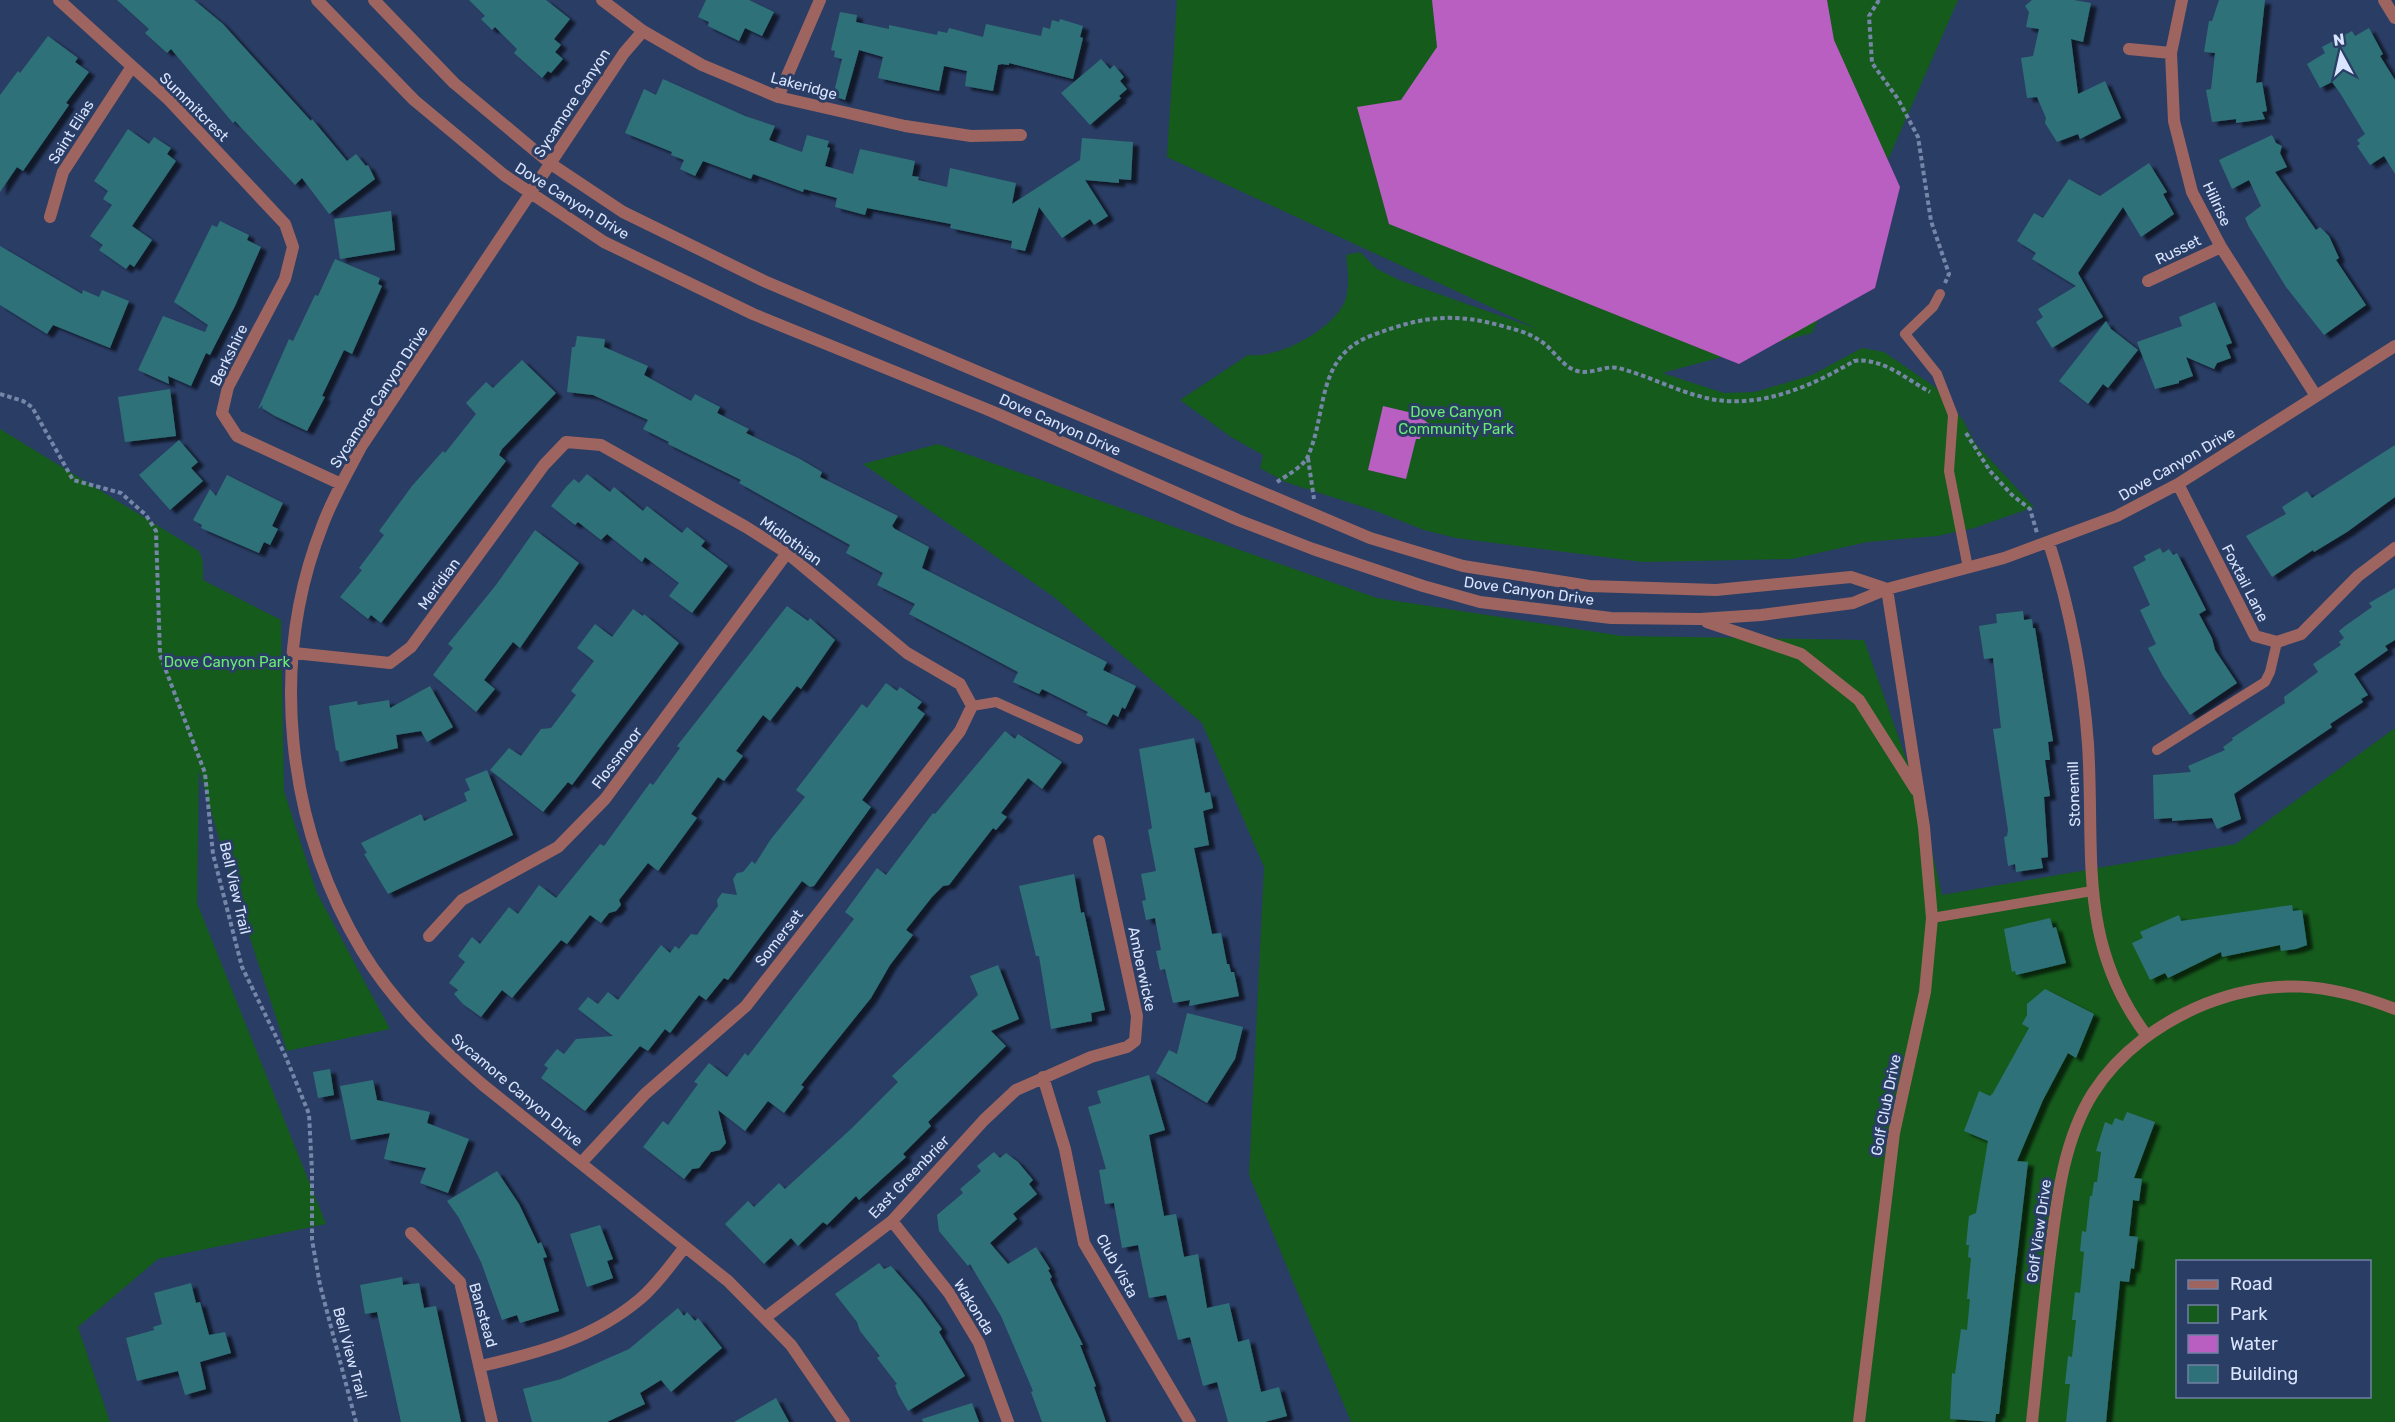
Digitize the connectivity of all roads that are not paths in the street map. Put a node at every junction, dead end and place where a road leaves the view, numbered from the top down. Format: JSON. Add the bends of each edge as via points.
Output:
{"nodes":[{"id":1,"x":59,"y":0,"type":"edge"},
{"id":2,"x":316,"y":0,"type":"edge"},
{"id":3,"x":374,"y":0,"type":"edge"},
{"id":4,"x":602,"y":0,"type":"edge"},
{"id":5,"x":820,"y":0,"type":"edge"},
{"id":6,"x":2182,"y":0,"type":"edge"},
{"id":7,"x":2384,"y":0,"type":"edge"},
{"id":8,"x":2395,"y":18,"type":"edge"},
{"id":9,"x":643,"y":31,"type":"junction"},
{"id":10,"x":2129,"y":49,"type":"dead end"},
{"id":11,"x":2171,"y":53,"type":"junction"},
{"id":12,"x":131,"y":68,"type":"junction"},
{"id":13,"x":778,"y":97,"type":"junction"},
{"id":14,"x":1021,"y":135,"type":"dead end"},
{"id":15,"x":551,"y":164,"type":"junction"},
{"id":16,"x":530,"y":195,"type":"junction"},
{"id":17,"x":50,"y":217,"type":"dead end"},
{"id":18,"x":292,"y":247,"type":"joint"},
{"id":19,"x":2220,"y":247,"type":"junction"},
{"id":20,"x":2148,"y":281,"type":"dead end"},
{"id":21,"x":1940,"y":294,"type":"road end"},
{"id":22,"x":2395,"y":346,"type":"edge"},
{"id":23,"x":2316,"y":396,"type":"junction"},
{"id":24,"x":566,"y":442,"type":"joint"},
{"id":25,"x":341,"y":484,"type":"junction"},
{"id":26,"x":2178,"y":484,"type":"junction"},
{"id":27,"x":2045,"y":545,"type":"junction"},
{"id":28,"x":2395,"y":548,"type":"edge"},
{"id":29,"x":787,"y":554,"type":"junction"},
{"id":30,"x":1968,"y":568,"type":"junction"},
{"id":31,"x":1887,"y":589,"type":"junction"},
{"id":32,"x":1700,"y":619,"type":"junction"},
{"id":33,"x":2277,"y":642,"type":"junction"},
{"id":34,"x":294,"y":653,"type":"junction"},
{"id":35,"x":972,"y":706,"type":"junction"},
{"id":36,"x":1078,"y":739,"type":"dead end"},
{"id":37,"x":2157,"y":750,"type":"dead end"},
{"id":38,"x":1919,"y":795,"type":"junction"},
{"id":39,"x":1099,"y":841,"type":"dead end"},
{"id":40,"x":2092,"y":891,"type":"junction"},
{"id":41,"x":1932,"y":918,"type":"junction"},
{"id":42,"x":429,"y":936,"type":"dead end"},
{"id":43,"x":2395,"y":1009,"type":"edge"},
{"id":44,"x":2147,"y":1036,"type":"junction"},
{"id":45,"x":1042,"y":1077,"type":"junction"},
{"id":46,"x":581,"y":1163,"type":"junction"},
{"id":47,"x":892,"y":1221,"type":"junction"},
{"id":48,"x":411,"y":1233,"type":"dead end"},
{"id":49,"x":685,"y":1247,"type":"junction"},
{"id":50,"x":766,"y":1317,"type":"junction"},
{"id":51,"x":481,"y":1366,"type":"junction"},
{"id":52,"x":492,"y":1422,"type":"edge"},
{"id":53,"x":844,"y":1422,"type":"edge"},
{"id":54,"x":1008,"y":1422,"type":"edge"},
{"id":55,"x":1190,"y":1422,"type":"edge"},
{"id":56,"x":1859,"y":1422,"type":"edge"},
{"id":57,"x":2032,"y":1422,"type":"edge"}],
"edges":[{"from":1,"to":12,"type":"street","name":"Summitcrest"},
{"from":2,"to":16,"type":"street","name":"Dove Canyon Drive","via":[[414,100]]},
{"from":3,"to":15,"type":"street","name":"Dove Canyon Drive","via":[[454,83]]},
{"from":4,"to":9,"type":"street","name":"Lakeridge"},
{"from":5,"to":13,"type":"street"},
{"from":6,"to":11,"type":"street","name":"Hillrise"},
{"from":7,"to":8,"type":"street"},
{"from":9,"to":13,"type":"street","name":"Lakeridge","via":[[702,65]]},
{"from":9,"to":15,"type":"street","name":"Sycamore Canyon","via":[[624,53]]},
{"from":10,"to":11,"type":"street"},
{"from":11,"to":19,"type":"street","name":"Hillrise","via":[[2174,121],[2192,192]]},
{"from":12,"to":17,"type":"street","name":"Saint Elias","via":[[63,171]]},
{"from":12,"to":18,"type":"street","name":"Summitcrest","via":[[168,99],[285,224]]},
{"from":13,"to":14,"type":"street","name":"Lakeridge","via":[[905,126],[971,136]]},
{"from":15,"to":16,"type":"street","name":"Sycamore Canyon"},
{"from":15,"to":31,"type":"street","name":"Dove Canyon Drive","via":[[623,213],[764,280],[1370,538],[1463,566],[1588,586],[1716,590],[1851,577]]},
{"from":16,"to":25,"type":"street","name":"Sycamore Canyon Drive","via":[[361,447]]},
{"from":16,"to":32,"type":"street","name":"Dove Canyon Drive","via":[[604,242],[753,314],[1313,549],[1480,602],[1611,618]]},
{"from":18,"to":25,"type":"street","name":"Berkshire","via":[[285,279],[228,387],[222,413],[237,436]]},
{"from":19,"to":20,"type":"street","name":"Russet"},
{"from":19,"to":23,"type":"street","name":"Hillrise"},
{"from":21,"to":30,"type":"lane","via":[[1934,307],[1905,334],[1937,374],[1951,410],[1949,471]]},
{"from":22,"to":23,"type":"street","name":"Dove Canyon Drive"},
{"from":23,"to":26,"type":"street","name":"Dove Canyon Drive"},
{"from":24,"to":29,"type":"street","name":"Midlothian","via":[[601,445]]},
{"from":24,"to":34,"type":"street","name":"Meridian","via":[[544,465],[404,653],[390,663]]},
{"from":25,"to":34,"type":"street","name":"Sycamore Canyon Drive","via":[[312,556],[301,598]]},
{"from":26,"to":27,"type":"street","name":"Dove Canyon Drive","via":[[2117,516]]},
{"from":26,"to":33,"type":"street","name":"Foxtail Lane","via":[[2255,636]]},
{"from":27,"to":30,"type":"street","name":"Dove Canyon Drive"},
{"from":27,"to":40,"type":"street","name":"Stonemill","via":[[2073,627],[2082,686],[2088,745]]},
{"from":28,"to":33,"type":"street","via":[[2358,576],[2301,634]]},
{"from":29,"to":35,"type":"street","name":"Midlothian","via":[[907,653],[960,684]]},
{"from":29,"to":42,"type":"street","name":"Flossmoor","via":[[605,799],[558,847],[462,900]]},
{"from":30,"to":31,"type":"street","name":"Dove Canyon Drive"},
{"from":31,"to":32,"type":"street","name":"Dove Canyon Drive","via":[[1853,603]]},
{"from":31,"to":38,"type":"street","name":"Golf Club Drive"},
{"from":32,"to":38,"type":"street","name":"Golf Club Drive","via":[[1801,654],[1859,700]]},
{"from":33,"to":37,"type":"lane","via":[[2265,682]]},
{"from":34,"to":46,"type":"street","name":"Sycamore Canyon Drive","via":[[291,715],[298,782],[313,840],[342,915],[385,984],[440,1046]]},
{"from":35,"to":36,"type":"lane","via":[[996,702]]},
{"from":35,"to":46,"type":"street","name":"Somerset","via":[[960,730],[746,1006],[645,1094]]},
{"from":38,"to":41,"type":"street","name":"Golf Club Drive"},
{"from":39,"to":45,"type":"street","name":"Amberwicke","via":[[1137,1016],[1135,1041]]},
{"from":40,"to":41,"type":"lane"},
{"from":40,"to":44,"type":"street","name":"Stonemill","via":[[2110,971]]},
{"from":41,"to":56,"type":"street","name":"Golf Club Drive","via":[[1925,992],[1892,1144]]},
{"from":43,"to":44,"type":"street","name":"Golf View Drive","via":[[2354,993],[2313,987],[2269,987],[2227,995],[2167,1021]]},
{"from":44,"to":57,"type":"street","name":"Golf View Drive","via":[[2119,1059],[2092,1094],[2072,1138],[2059,1183]]},
{"from":45,"to":47,"type":"street","name":"East Greenbrier","via":[[1016,1090],[984,1120]]},
{"from":45,"to":55,"type":"street","name":"Club Vista","via":[[1065,1149],[1084,1243]]},
{"from":46,"to":49,"type":"street","name":"Sycamore Canyon Drive"},
{"from":47,"to":50,"type":"street","name":"East Greenbrier"},
{"from":47,"to":54,"type":"street","name":"Wakonda","via":[[949,1293],[979,1342]]},
{"from":48,"to":51,"type":"street","name":"Banstead","via":[[460,1282]]},
{"from":49,"to":50,"type":"street","name":"Sycamore Canyon Drive"},
{"from":49,"to":51,"type":"street","via":[[641,1298],[601,1327],[544,1351]]},
{"from":50,"to":53,"type":"street","name":"Sycamore Canyon Drive","via":[[791,1345]]},
{"from":51,"to":52,"type":"street","name":"Banstead"}]}
